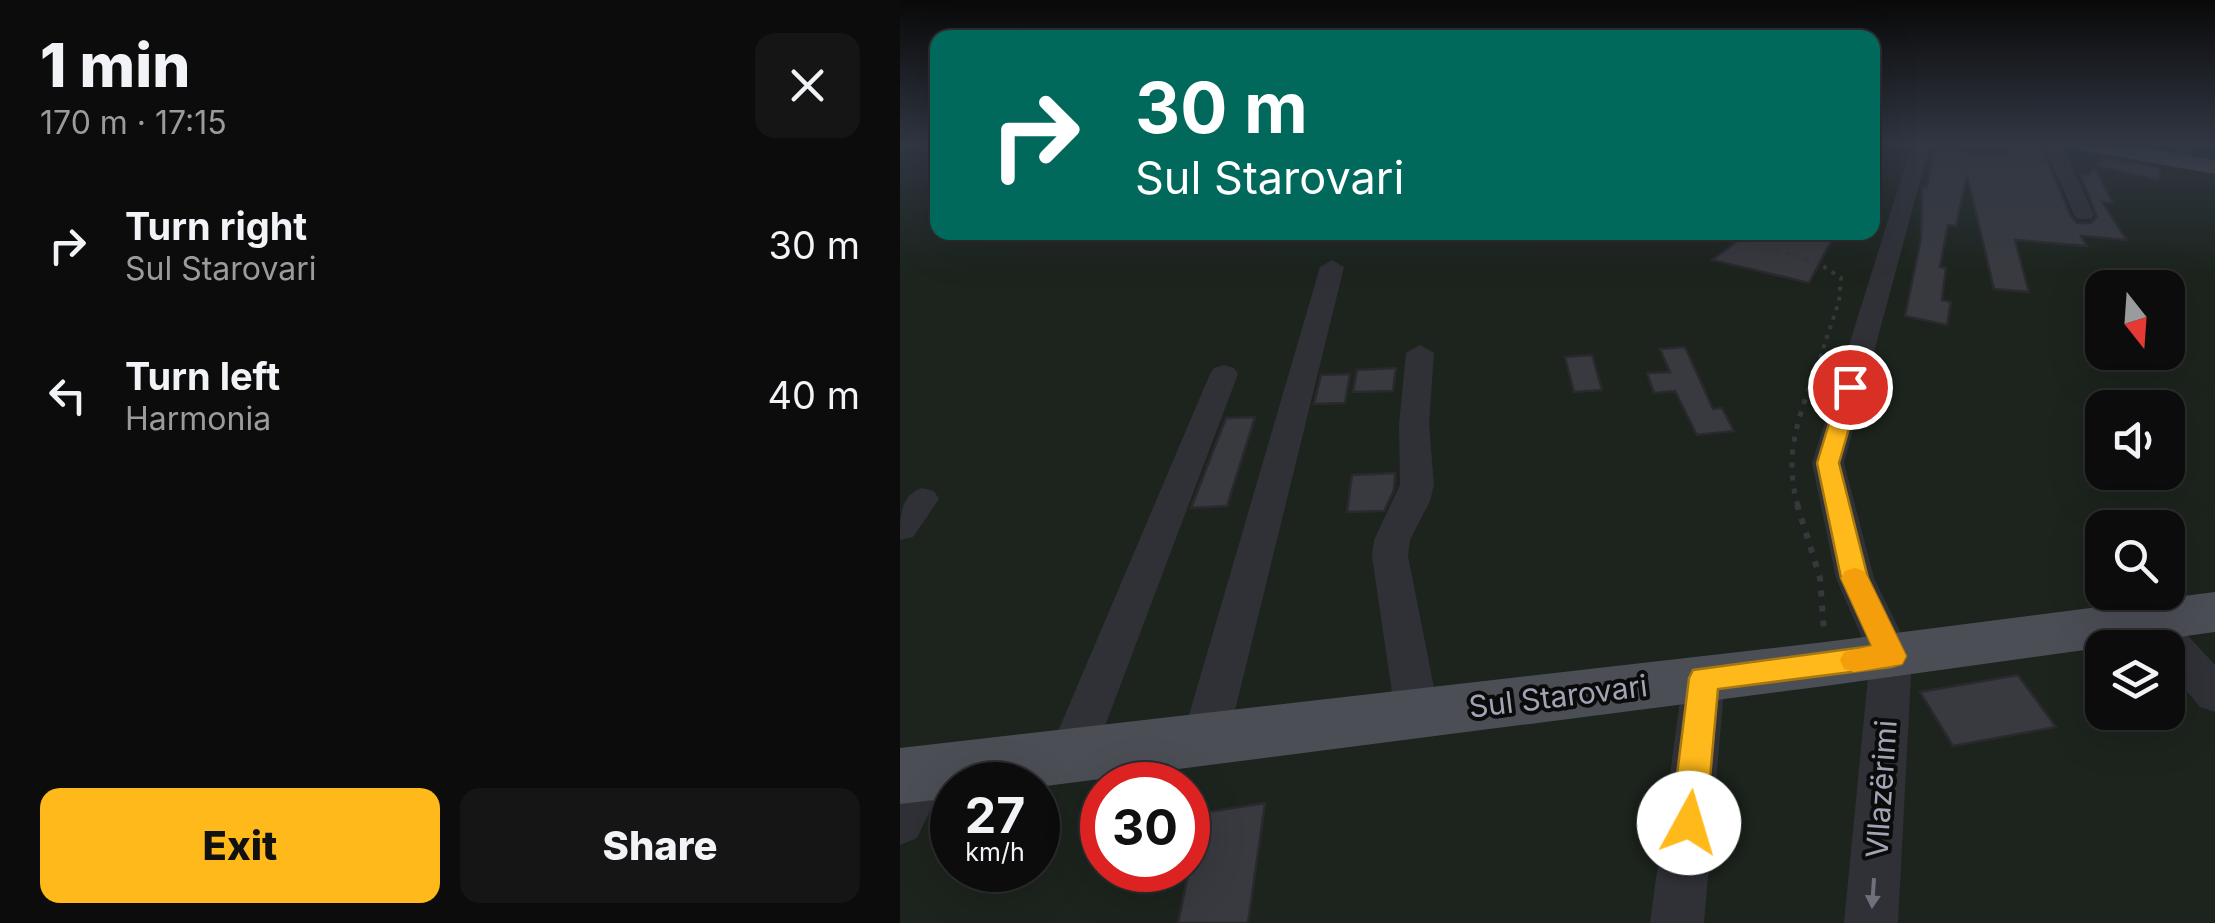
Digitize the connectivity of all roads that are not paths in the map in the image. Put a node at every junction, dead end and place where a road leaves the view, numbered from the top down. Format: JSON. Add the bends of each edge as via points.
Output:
{"nodes":[{"id":1,"x":1908,"y":187,"type":"edge"},
{"id":2,"x":2072,"y":187,"type":"edge"},
{"id":3,"x":2084,"y":214,"type":"dead end"},
{"id":4,"x":1332,"y":267,"type":"dead end"},
{"id":5,"x":1420,"y":352,"type":"dead end"},
{"id":6,"x":1224,"y":374,"type":"dead end"},
{"id":7,"x":922,"y":499,"type":"dead end"},
{"id":8,"x":900,"y":528,"type":"edge"},
{"id":9,"x":2215,"y":612,"type":"edge"},
{"id":10,"x":2150,"y":621,"type":"junction"},
{"id":11,"x":1891,"y":656,"type":"junction"},
{"id":12,"x":1704,"y":678,"type":"junction"},
{"id":13,"x":2215,"y":694,"type":"edge"},
{"id":14,"x":1417,"y":714,"type":"junction"},
{"id":15,"x":1205,"y":739,"type":"junction"},
{"id":16,"x":1071,"y":755,"type":"junction"},
{"id":17,"x":908,"y":790,"type":"edge"},
{"id":18,"x":1677,"y":923,"type":"edge"},
{"id":19,"x":1871,"y":923,"type":"edge"}],
"edges":[{"from":1,"to":11,"type":"street","via":[[1828,463],[1855,578]]},
{"from":2,"to":3,"type":"street"},
{"from":4,"to":15,"type":"street"},
{"from":5,"to":14,"type":"street","via":[[1417,485],[1390,556]]},
{"from":6,"to":16,"type":"street"},
{"from":7,"to":8,"type":"street"},
{"from":9,"to":10,"type":"main road","name":"Sul Starovari"},
{"from":10,"to":11,"type":"main road","name":"Sul Starovari"},
{"from":10,"to":13,"type":"street"},
{"from":11,"to":12,"type":"main road","name":"Sul Starovari"},
{"from":11,"to":19,"type":"street","name":"Vllazërimi","one_way":true},
{"from":12,"to":14,"type":"main road","name":"Sul Starovari"},
{"from":12,"to":18,"type":"street"},
{"from":14,"to":15,"type":"main road","name":"Sul Starovari"},
{"from":15,"to":16,"type":"main road","name":"Sul Starovari"},
{"from":16,"to":17,"type":"main road","name":"Sul Starovari"}]}
